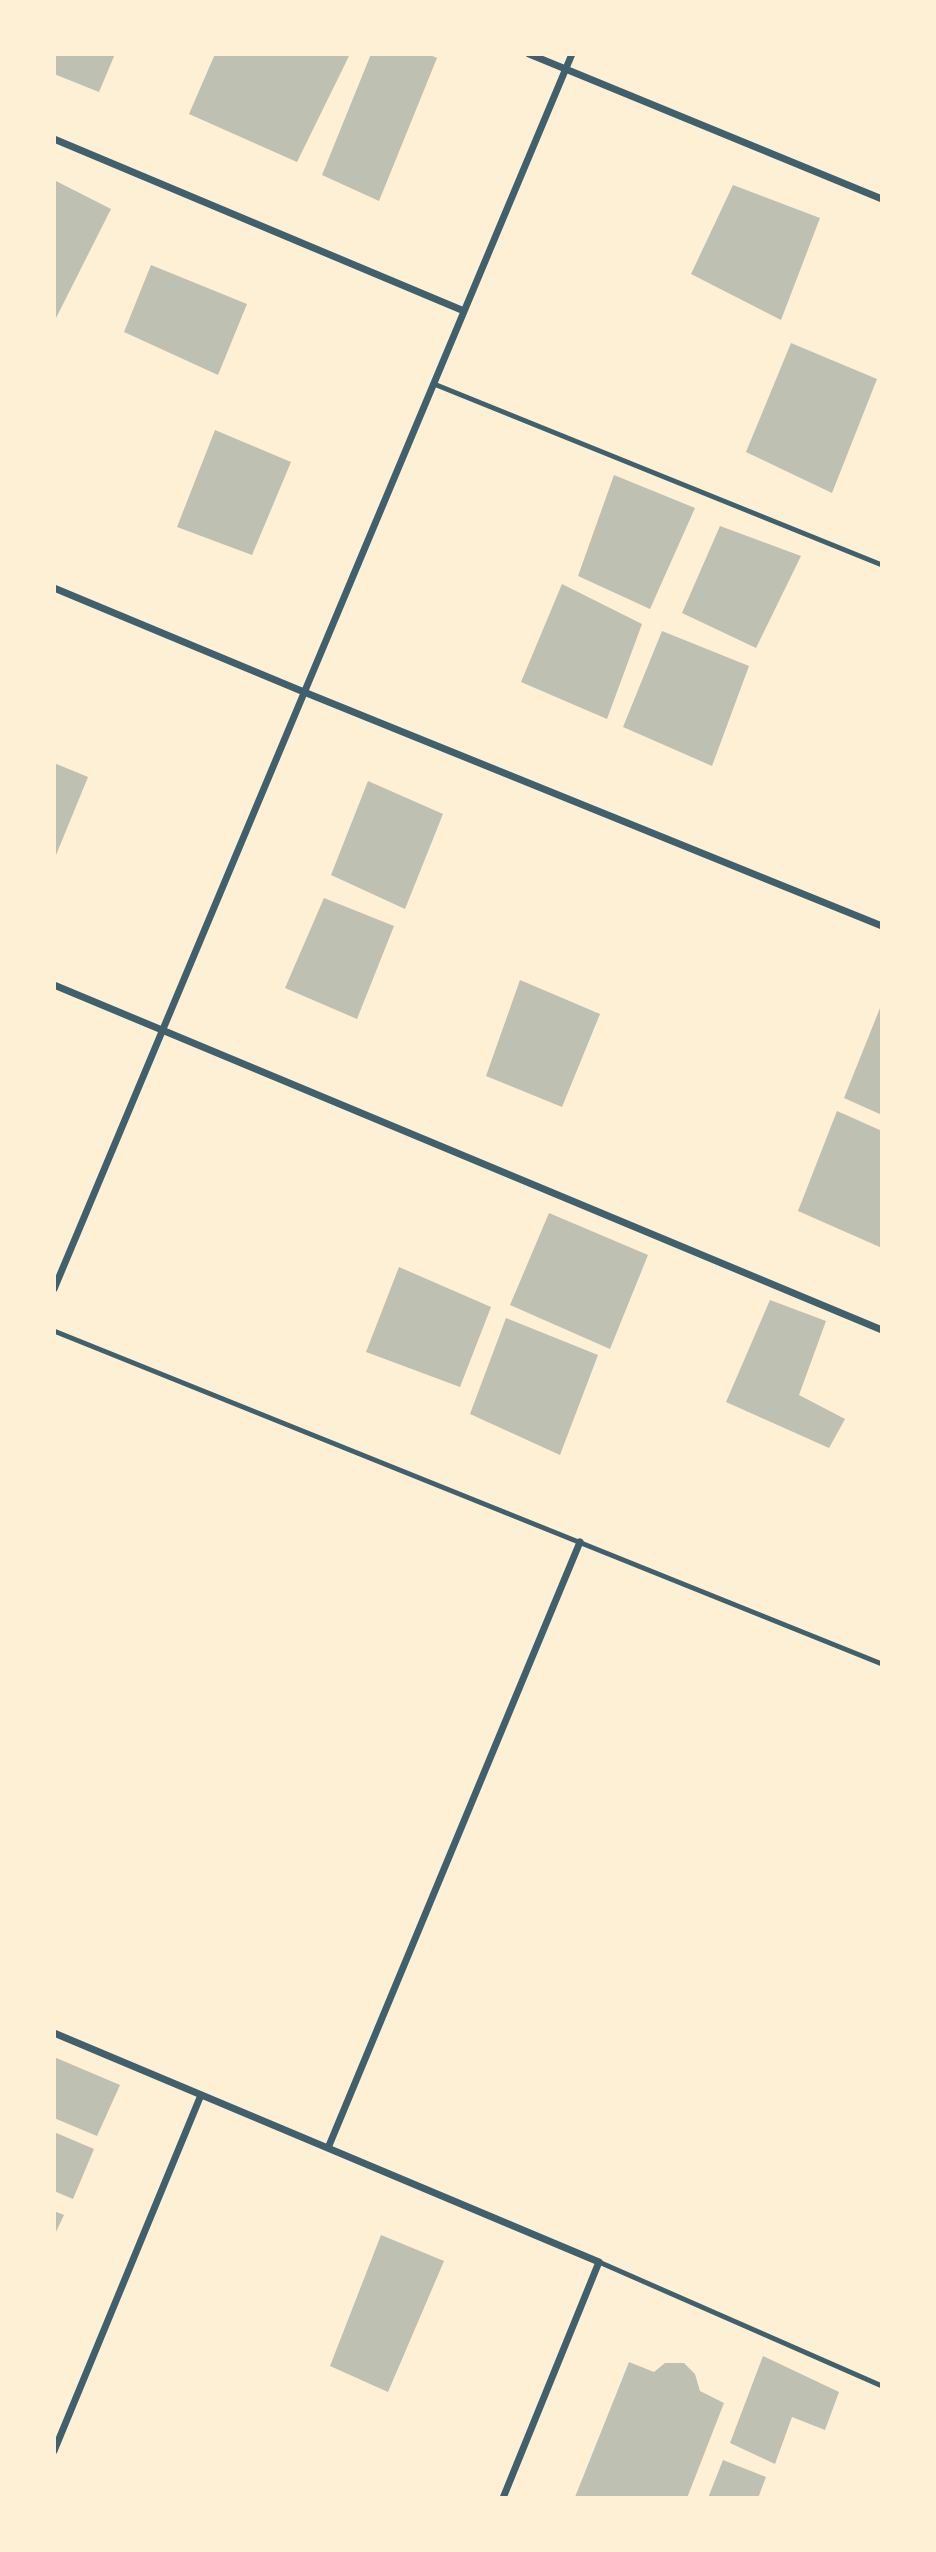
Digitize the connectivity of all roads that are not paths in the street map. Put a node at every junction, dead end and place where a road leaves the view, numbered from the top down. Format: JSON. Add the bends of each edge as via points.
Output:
{"nodes":[{"id":1,"x":529,"y":54,"type":"edge"},
{"id":2,"x":572,"y":54,"type":"edge"},
{"id":3,"x":566,"y":70,"type":"junction"},
{"id":4,"x":54,"y":139,"type":"edge"},
{"id":5,"x":882,"y":199,"type":"edge"},
{"id":6,"x":464,"y":311,"type":"junction"},
{"id":7,"x":434,"y":384,"type":"junction"},
{"id":8,"x":882,"y":565,"type":"edge"},
{"id":9,"x":54,"y":588,"type":"edge"},
{"id":10,"x":304,"y":692,"type":"junction"},
{"id":11,"x":882,"y":926,"type":"edge"},
{"id":12,"x":54,"y":985,"type":"edge"},
{"id":13,"x":162,"y":1030,"type":"junction"},
{"id":14,"x":54,"y":1289,"type":"edge"},
{"id":15,"x":882,"y":1330,"type":"edge"},
{"id":16,"x":54,"y":1331,"type":"edge"},
{"id":17,"x":580,"y":1542,"type":"junction"},
{"id":18,"x":882,"y":1664,"type":"edge"},
{"id":19,"x":54,"y":2033,"type":"edge"},
{"id":20,"x":201,"y":2095,"type":"junction"},
{"id":21,"x":328,"y":2148,"type":"junction"},
{"id":22,"x":599,"y":2262,"type":"junction"},
{"id":23,"x":882,"y":2386,"type":"edge"},
{"id":24,"x":54,"y":2451,"type":"edge"},
{"id":25,"x":503,"y":2498,"type":"edge"}],
"edges":[{"from":1,"to":3,"type":"street"},
{"from":2,"to":3,"type":"street"},
{"from":3,"to":5,"type":"street"},
{"from":3,"to":6,"type":"street"},
{"from":4,"to":6,"type":"street"},
{"from":6,"to":7,"type":"street"},
{"from":7,"to":8,"type":"lane"},
{"from":7,"to":10,"type":"street"},
{"from":9,"to":10,"type":"street"},
{"from":10,"to":11,"type":"street"},
{"from":10,"to":13,"type":"street"},
{"from":12,"to":13,"type":"street"},
{"from":13,"to":14,"type":"street"},
{"from":13,"to":15,"type":"street"},
{"from":16,"to":17,"type":"lane"},
{"from":17,"to":18,"type":"lane"},
{"from":17,"to":21,"type":"street"},
{"from":19,"to":20,"type":"street"},
{"from":20,"to":21,"type":"street"},
{"from":20,"to":24,"type":"street"},
{"from":21,"to":22,"type":"street"},
{"from":22,"to":23,"type":"lane"},
{"from":22,"to":25,"type":"street"}]}
